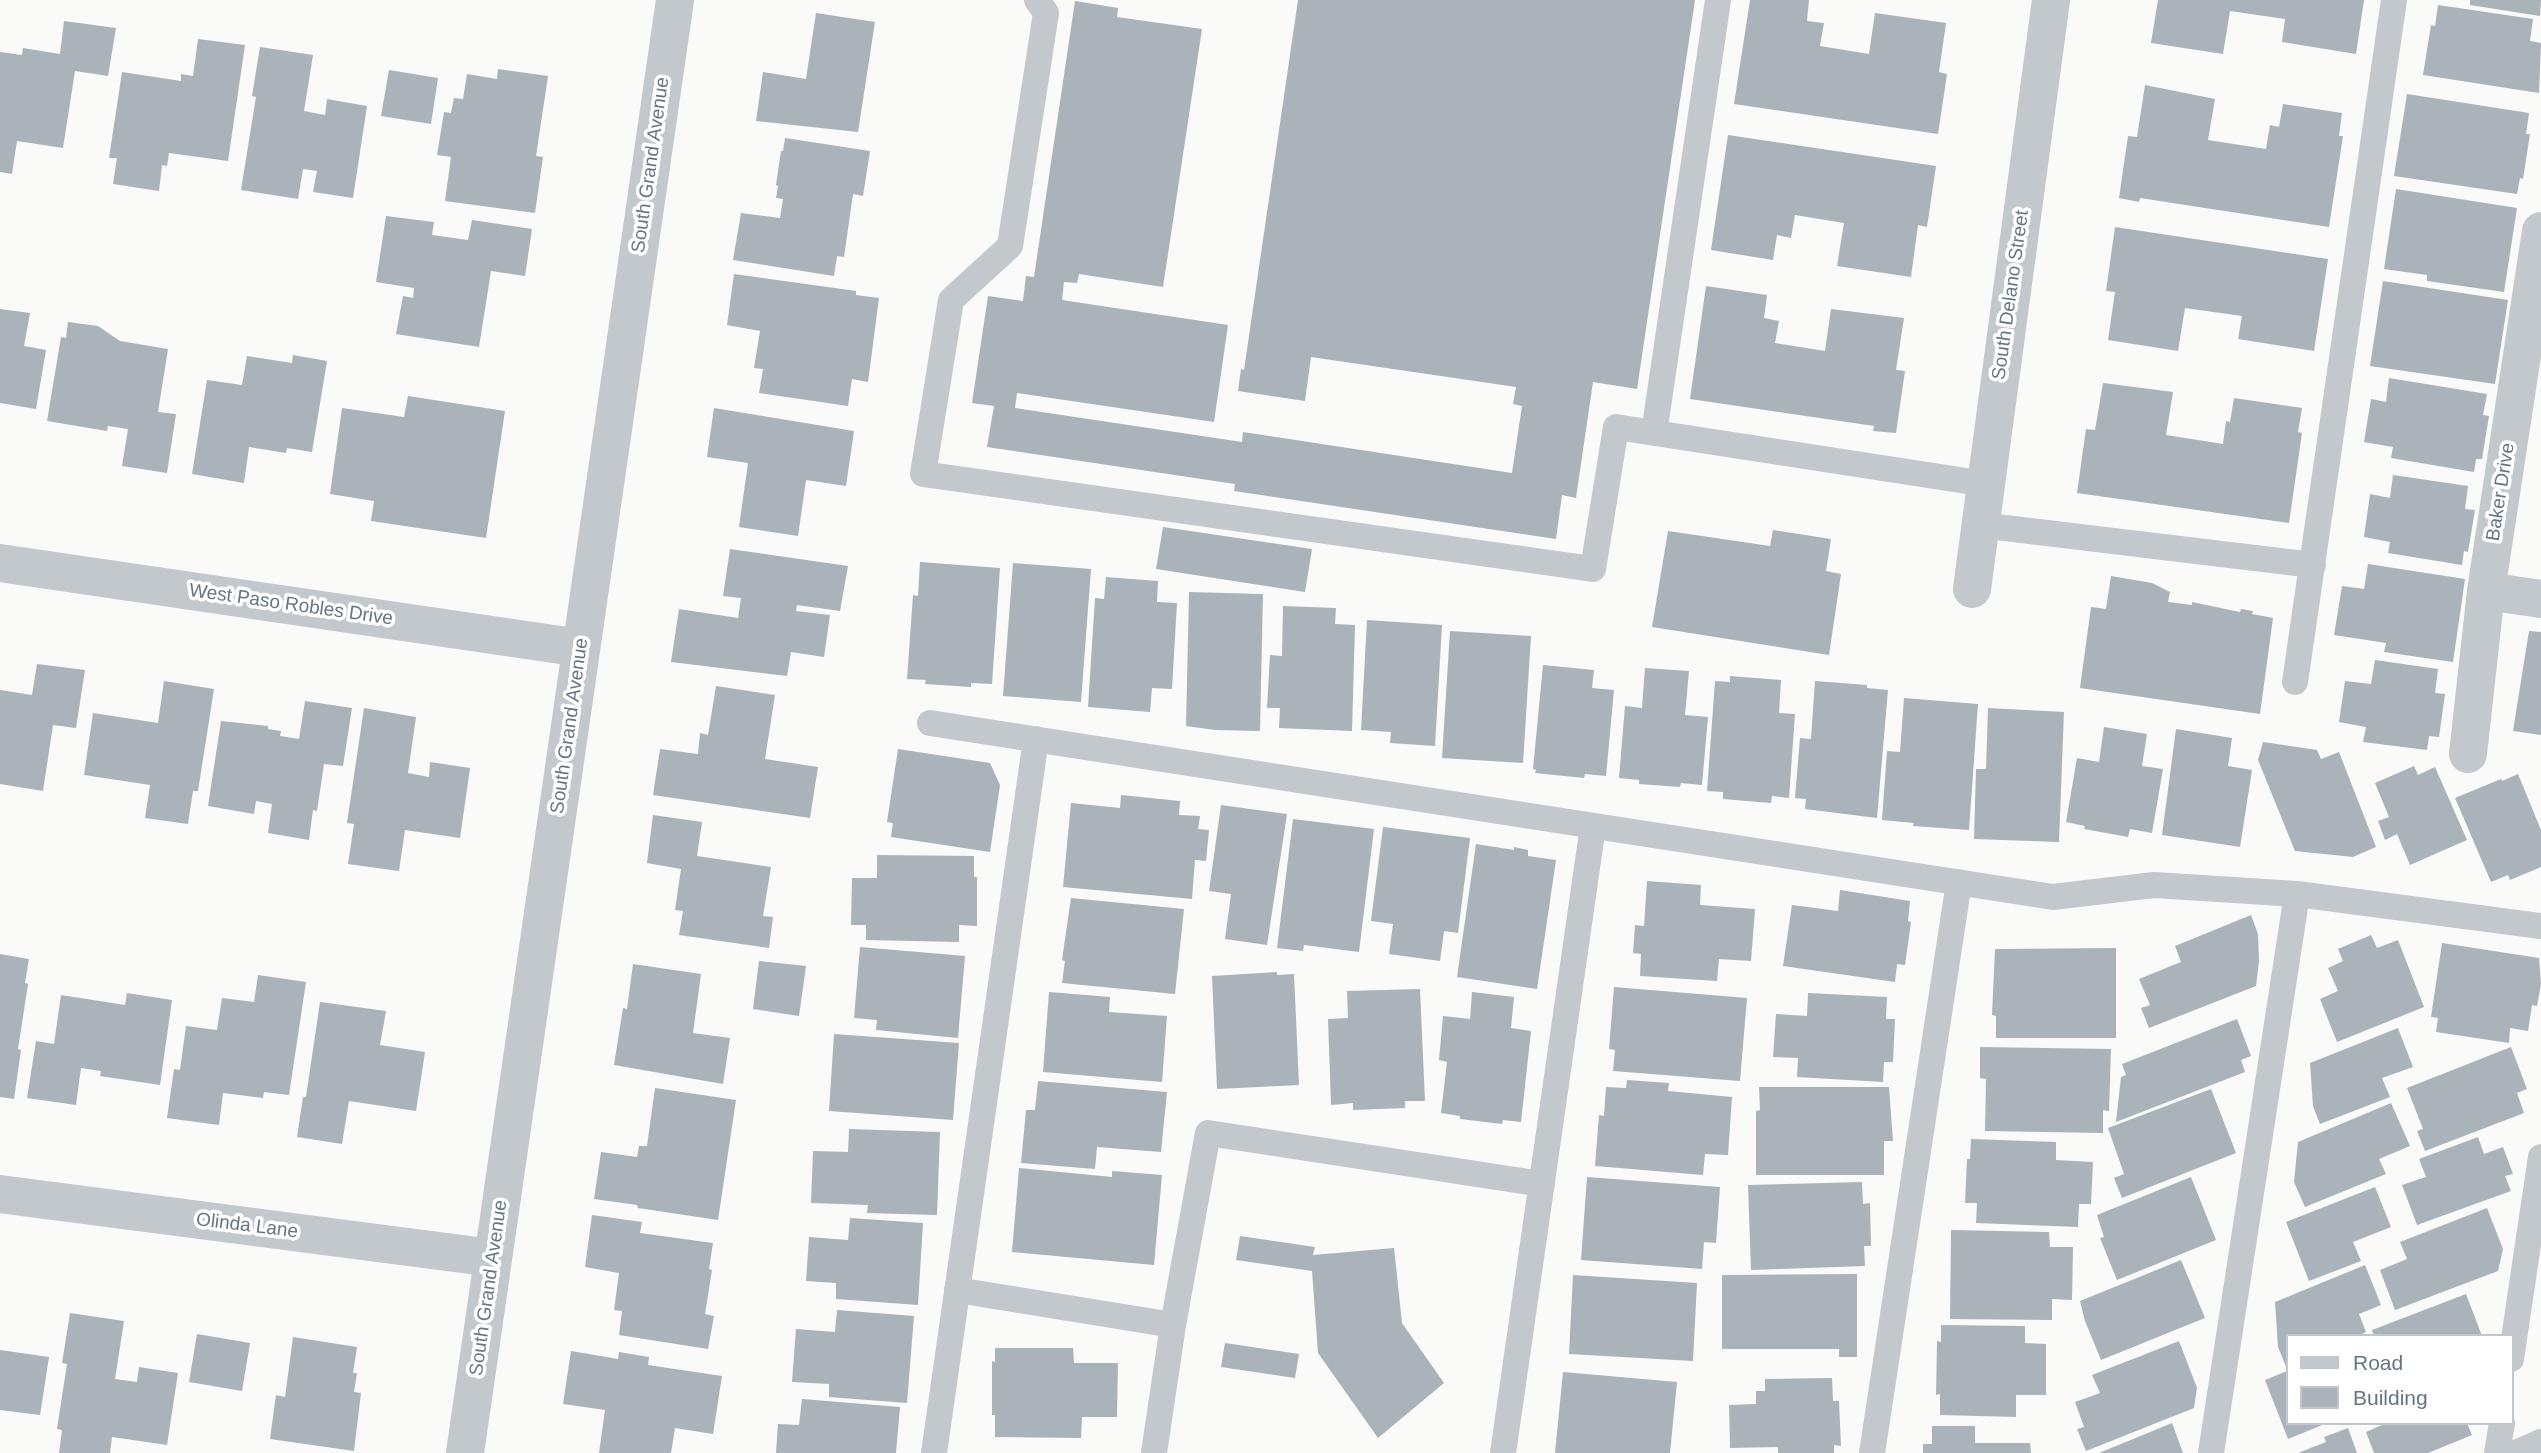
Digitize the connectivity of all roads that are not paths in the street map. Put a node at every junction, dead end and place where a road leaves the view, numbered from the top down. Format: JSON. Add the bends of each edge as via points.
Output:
{"nodes":[{"id":1,"x":1037,"y":0,"type":"edge"},
{"id":2,"x":1718,"y":0,"type":"edge"},
{"id":3,"x":2051,"y":0,"type":"edge"},
{"id":4,"x":2394,"y":0,"type":"edge"},
{"id":5,"x":665,"y":1,"type":"edge"},
{"id":6,"x":2540,"y":243,"type":"edge"},
{"id":7,"x":1654,"y":433,"type":"junction"},
{"id":8,"x":1986,"y":484,"type":"junction"},
{"id":9,"x":1980,"y":525,"type":"junction"},
{"id":10,"x":0,"y":563,"type":"edge"},
{"id":11,"x":2313,"y":565,"type":"junction"},
{"id":12,"x":1972,"y":589,"type":"dead end"},
{"id":13,"x":2486,"y":591,"type":"junction"},
{"id":14,"x":2541,"y":599,"type":"edge"},
{"id":15,"x":581,"y":648,"type":"junction"},
{"id":16,"x":2295,"y":682,"type":"dead end"},
{"id":17,"x":930,"y":723,"type":"dead end"},
{"id":18,"x":1036,"y":739,"type":"junction"},
{"id":19,"x":2468,"y":754,"type":"dead end"},
{"id":20,"x":1593,"y":826,"type":"junction"},
{"id":21,"x":1959,"y":882,"type":"junction"},
{"id":22,"x":2297,"y":894,"type":"junction"},
{"id":23,"x":2541,"y":926,"type":"edge"},
{"id":24,"x":2541,"y":1157,"type":"edge"},
{"id":25,"x":1542,"y":1184,"type":"junction"},
{"id":26,"x":0,"y":1194,"type":"edge"},
{"id":27,"x":493,"y":1258,"type":"junction"},
{"id":28,"x":957,"y":1290,"type":"junction"},
{"id":29,"x":1173,"y":1325,"type":"junction"},
{"id":30,"x":2513,"y":1346,"type":"edge"},
{"id":31,"x":2502,"y":1425,"type":"edge"},
{"id":32,"x":2541,"y":1442,"type":"edge"},
{"id":33,"x":465,"y":1453,"type":"edge"},
{"id":34,"x":934,"y":1453,"type":"edge"},
{"id":35,"x":1154,"y":1453,"type":"edge"},
{"id":36,"x":1503,"y":1453,"type":"edge"},
{"id":37,"x":1872,"y":1453,"type":"edge"},
{"id":38,"x":2211,"y":1453,"type":"edge"},
{"id":39,"x":2497,"y":1453,"type":"edge"},
{"id":40,"x":2516,"y":1453,"type":"edge"}],
"edges":[{"from":1,"to":7,"type":"lane","via":[[1046,13],[1010,246],[951,300],[923,474],[1593,569],[1616,427]]},
{"from":2,"to":7,"type":"lane"},
{"from":3,"to":8,"type":"street","name":"South Delano Street"},
{"from":4,"to":11,"type":"lane"},
{"from":5,"to":15,"type":"street","name":"South Grand Avenue"},
{"from":6,"to":13,"type":"street","name":"Baker Drive"},
{"from":7,"to":8,"type":"lane"},
{"from":8,"to":9,"type":"street","name":"South Delano Street"},
{"from":9,"to":11,"type":"lane"},
{"from":9,"to":12,"type":"street","name":"South Delano Street"},
{"from":10,"to":15,"type":"street","name":"West Paso Robles Drive"},
{"from":11,"to":16,"type":"lane"},
{"from":13,"to":14,"type":"street"},
{"from":13,"to":19,"type":"street","name":"Baker Drive"},
{"from":15,"to":27,"type":"street","name":"South Grand Avenue"},
{"from":17,"to":18,"type":"lane"},
{"from":18,"to":20,"type":"lane"},
{"from":18,"to":28,"type":"lane"},
{"from":20,"to":21,"type":"lane"},
{"from":20,"to":25,"type":"lane"},
{"from":21,"to":22,"type":"lane","via":[[2053,897],[2154,885]]},
{"from":21,"to":37,"type":"lane"},
{"from":22,"to":23,"type":"lane"},
{"from":22,"to":38,"type":"lane"},
{"from":24,"to":30,"type":"lane"},
{"from":25,"to":29,"type":"lane","via":[[1208,1133]]},
{"from":25,"to":36,"type":"lane"},
{"from":26,"to":27,"type":"street","name":"Olinda Lane"},
{"from":27,"to":33,"type":"street","name":"South Grand Avenue"},
{"from":28,"to":29,"type":"lane"},
{"from":28,"to":34,"type":"lane"},
{"from":29,"to":35,"type":"lane"},
{"from":31,"to":39,"type":"lane"},
{"from":32,"to":40,"type":"lane"}]}
